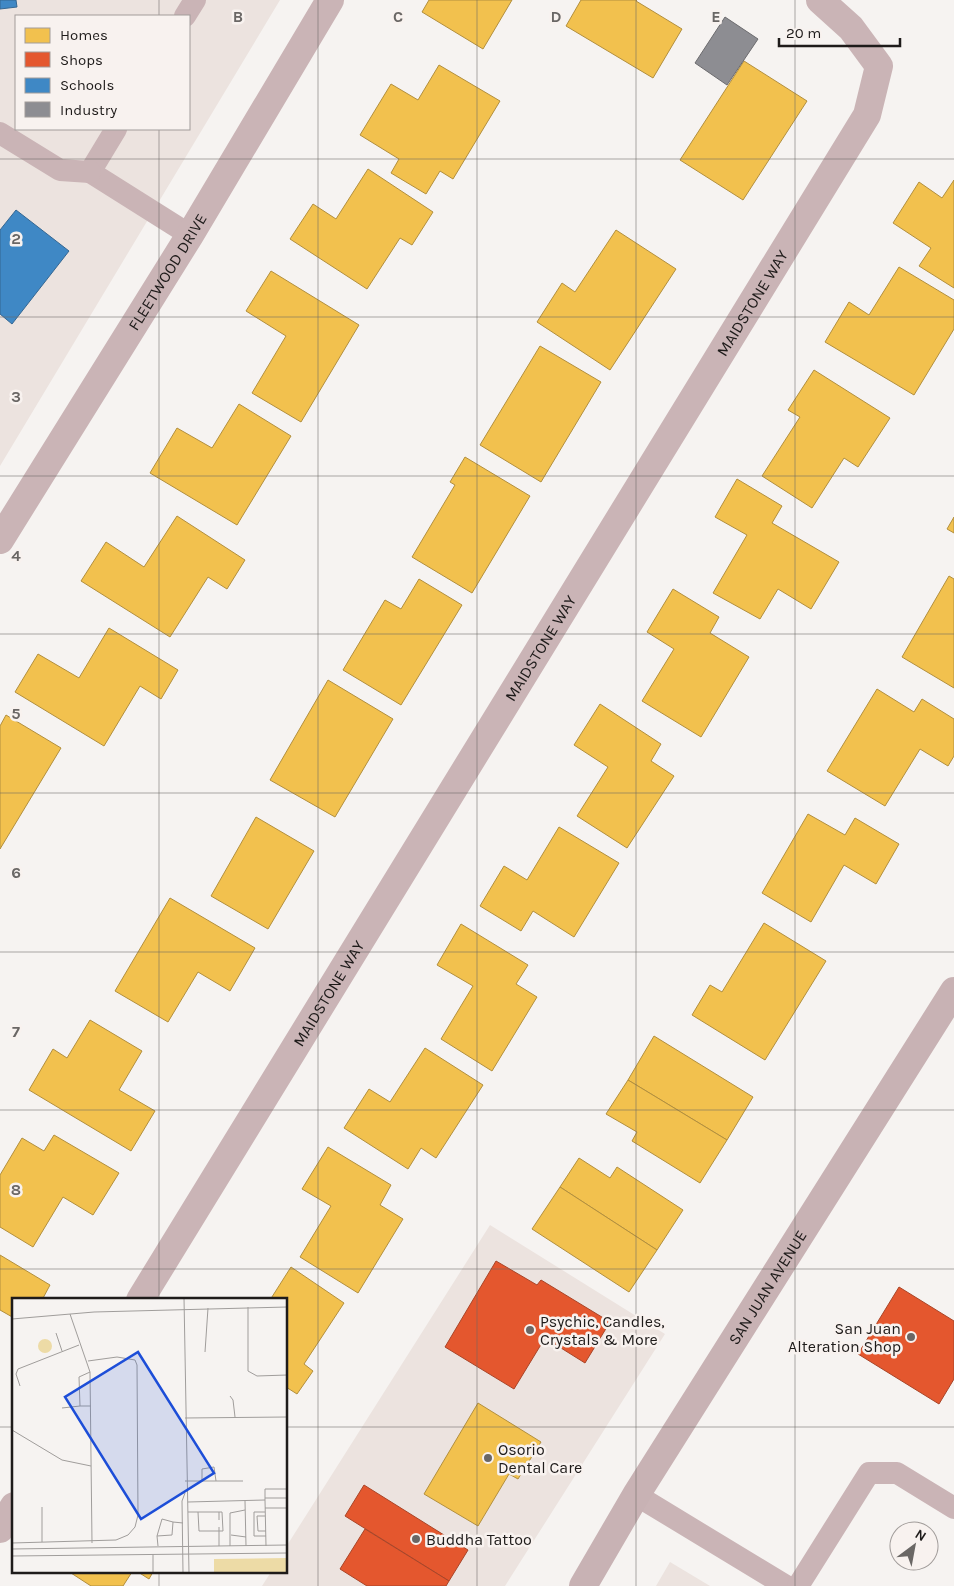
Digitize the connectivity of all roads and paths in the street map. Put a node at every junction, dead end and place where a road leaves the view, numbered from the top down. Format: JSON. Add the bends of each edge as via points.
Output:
{"nodes":[{"id":1,"x":195,"y":0,"type":"edge"},
{"id":2,"x":330,"y":0,"type":"edge"},
{"id":3,"x":820,"y":0,"type":"edge"},
{"id":4,"x":186,"y":15,"type":"edge"},
{"id":5,"x":115,"y":130,"type":"edge"},
{"id":6,"x":0,"y":133,"type":"edge"},
{"id":7,"x":90,"y":172,"type":"junction"},
{"id":8,"x":190,"y":235,"type":"junction"},
{"id":9,"x":0,"y":540,"type":"edge"},
{"id":10,"x":954,"y":991,"type":"edge"},
{"id":11,"x":141,"y":1298,"type":"edge"},
{"id":12,"x":636,"y":1495,"type":"junction"},
{"id":13,"x":954,"y":1508,"type":"edge"},
{"id":14,"x":12,"y":1509,"type":"edge"},
{"id":15,"x":0,"y":1529,"type":"edge"},
{"id":16,"x":583,"y":1586,"type":"edge"},
{"id":17,"x":786,"y":1586,"type":"edge"},
{"id":18,"x":798,"y":1586,"type":"edge"}],
"edges":[{"from":1,"to":4,"type":"lane"},
{"from":2,"to":8,"type":"street","name":"FLEETWOOD DRIVE"},
{"from":3,"to":11,"type":"street","name":"MAIDSTONE WAY","via":[[851,28],[879,66],[867,115]]},
{"from":5,"to":7,"type":"lane"},
{"from":6,"to":7,"type":"lane","via":[[60,170]]},
{"from":7,"to":8,"type":"lane"},
{"from":8,"to":9,"type":"street","name":"FLEETWOOD DRIVE"},
{"from":10,"to":12,"type":"main road","name":"SAN JUAN AVENUE"},
{"from":12,"to":16,"type":"main road","name":"SAN JUAN AVENUE"},
{"from":12,"to":17,"type":"lane"},
{"from":13,"to":18,"type":"lane","via":[[897,1473],[869,1473]]},
{"from":14,"to":15,"type":"street"}]}
